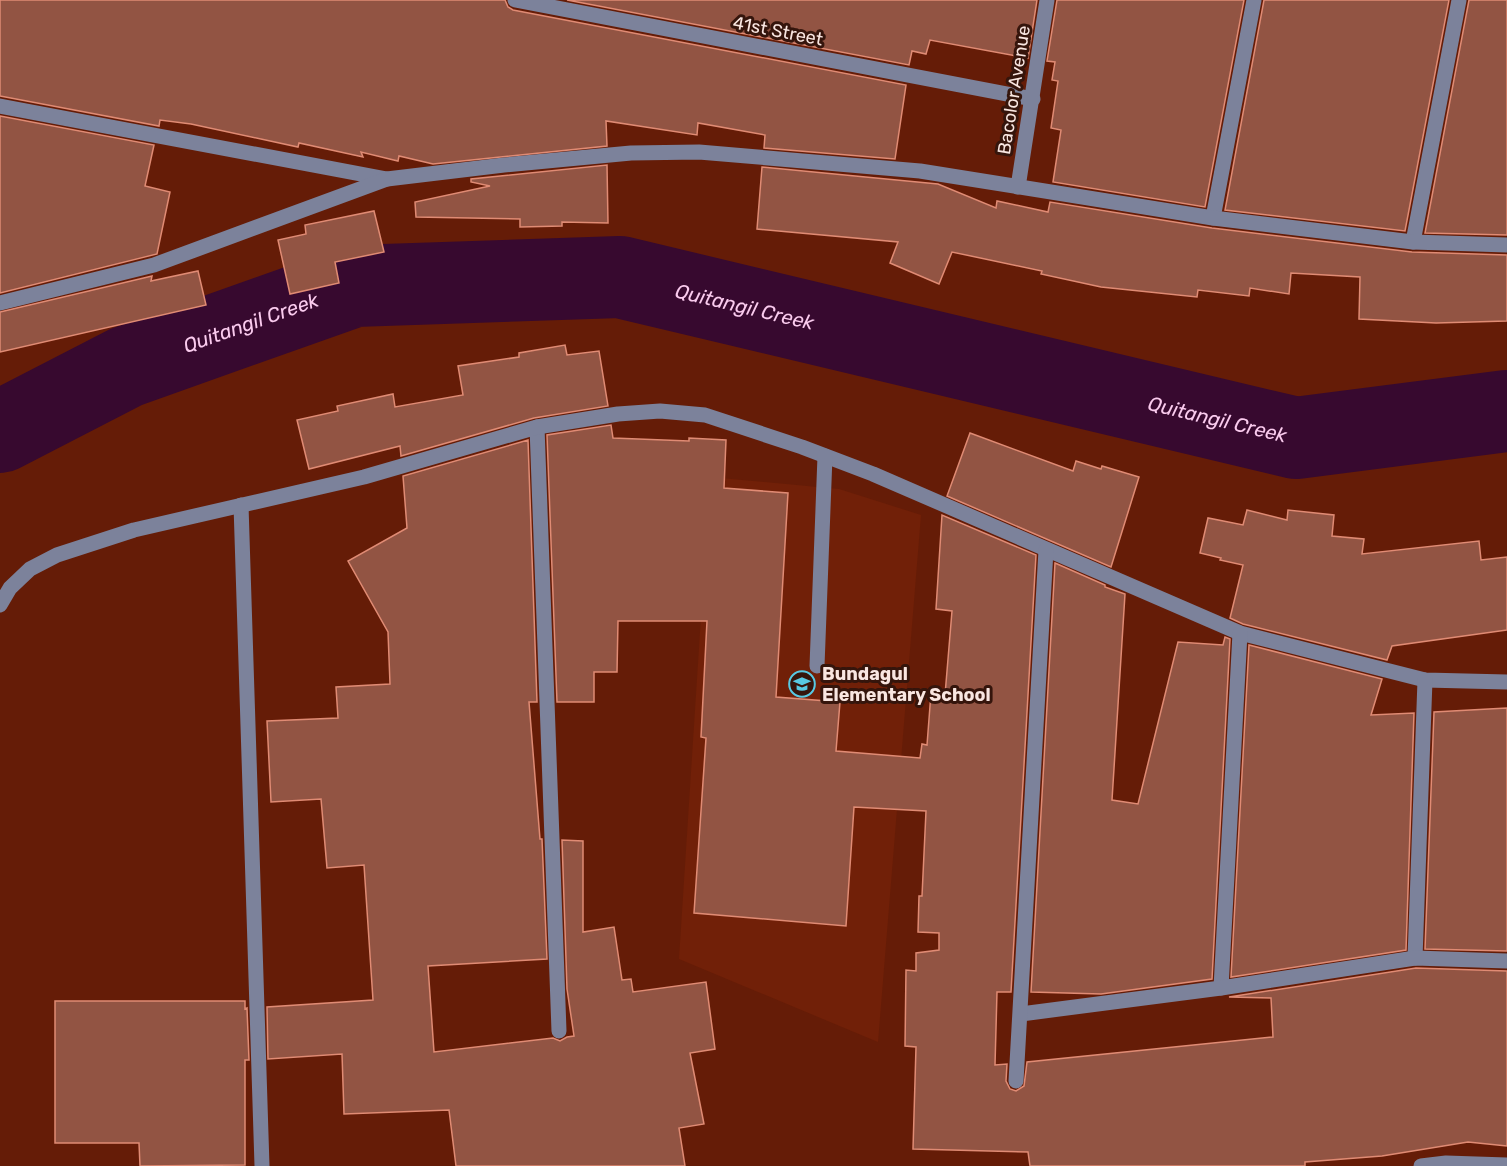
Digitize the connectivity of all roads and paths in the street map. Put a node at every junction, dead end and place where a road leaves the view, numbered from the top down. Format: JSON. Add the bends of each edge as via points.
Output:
{"nodes":[{"id":1,"x":516,"y":0,"type":"edge"},
{"id":2,"x":1047,"y":0,"type":"edge"},
{"id":3,"x":1254,"y":0,"type":"edge"},
{"id":4,"x":1459,"y":0,"type":"edge"},
{"id":5,"x":1033,"y":99,"type":"junction"},
{"id":6,"x":0,"y":106,"type":"edge"},
{"id":7,"x":387,"y":179,"type":"junction"},
{"id":8,"x":1018,"y":187,"type":"junction"},
{"id":9,"x":1213,"y":218,"type":"junction"},
{"id":10,"x":1413,"y":242,"type":"junction"},
{"id":11,"x":1507,"y":245,"type":"edge"},
{"id":12,"x":0,"y":303,"type":"edge"},
{"id":13,"x":537,"y":428,"type":"junction"},
{"id":14,"x":825,"y":456,"type":"junction"},
{"id":15,"x":241,"y":505,"type":"junction"},
{"id":16,"x":1046,"y":550,"type":"junction"},
{"id":17,"x":0,"y":605,"type":"edge"},
{"id":18,"x":1240,"y":633,"type":"junction"},
{"id":19,"x":817,"y":666,"type":"dead end"},
{"id":20,"x":1425,"y":680,"type":"junction"},
{"id":21,"x":1507,"y":682,"type":"edge"},
{"id":22,"x":1415,"y":958,"type":"junction"},
{"id":23,"x":1507,"y":961,"type":"edge"},
{"id":24,"x":1221,"y":988,"type":"junction"},
{"id":25,"x":1021,"y":1014,"type":"junction"},
{"id":26,"x":559,"y":1031,"type":"dead end"},
{"id":27,"x":1016,"y":1081,"type":"dead end"},
{"id":28,"x":1507,"y":1165,"type":"edge"},
{"id":29,"x":262,"y":1166,"type":"edge"},
{"id":30,"x":1421,"y":1166,"type":"edge"}],
"edges":[{"from":1,"to":5,"type":"street","name":"41st Street"},
{"from":2,"to":5,"type":"street","name":"Bacolor Avenue"},
{"from":3,"to":9,"type":"street"},
{"from":4,"to":10,"type":"street"},
{"from":5,"to":8,"type":"street","name":"Bacolor Avenue"},
{"from":6,"to":7,"type":"street"},
{"from":7,"to":8,"type":"street","via":[[631,153],[699,152],[921,171]]},
{"from":7,"to":12,"type":"street","via":[[154,266]]},
{"from":8,"to":9,"type":"street"},
{"from":9,"to":10,"type":"street"},
{"from":10,"to":11,"type":"street"},
{"from":13,"to":14,"type":"street","via":[[660,411],[705,415]]},
{"from":13,"to":15,"type":"street","via":[[364,477]]},
{"from":13,"to":26,"type":"street"},
{"from":14,"to":16,"type":"street"},
{"from":14,"to":19,"type":"street"},
{"from":15,"to":17,"type":"street","via":[[134,530],[57,555],[30,569],[10,588]]},
{"from":15,"to":29,"type":"street"},
{"from":16,"to":18,"type":"street"},
{"from":16,"to":25,"type":"street"},
{"from":18,"to":20,"type":"street"},
{"from":18,"to":24,"type":"street"},
{"from":20,"to":21,"type":"street"},
{"from":20,"to":22,"type":"street"},
{"from":22,"to":23,"type":"street"},
{"from":22,"to":24,"type":"street"},
{"from":24,"to":25,"type":"street"},
{"from":25,"to":27,"type":"street"},
{"from":28,"to":30,"type":"street"}]}
